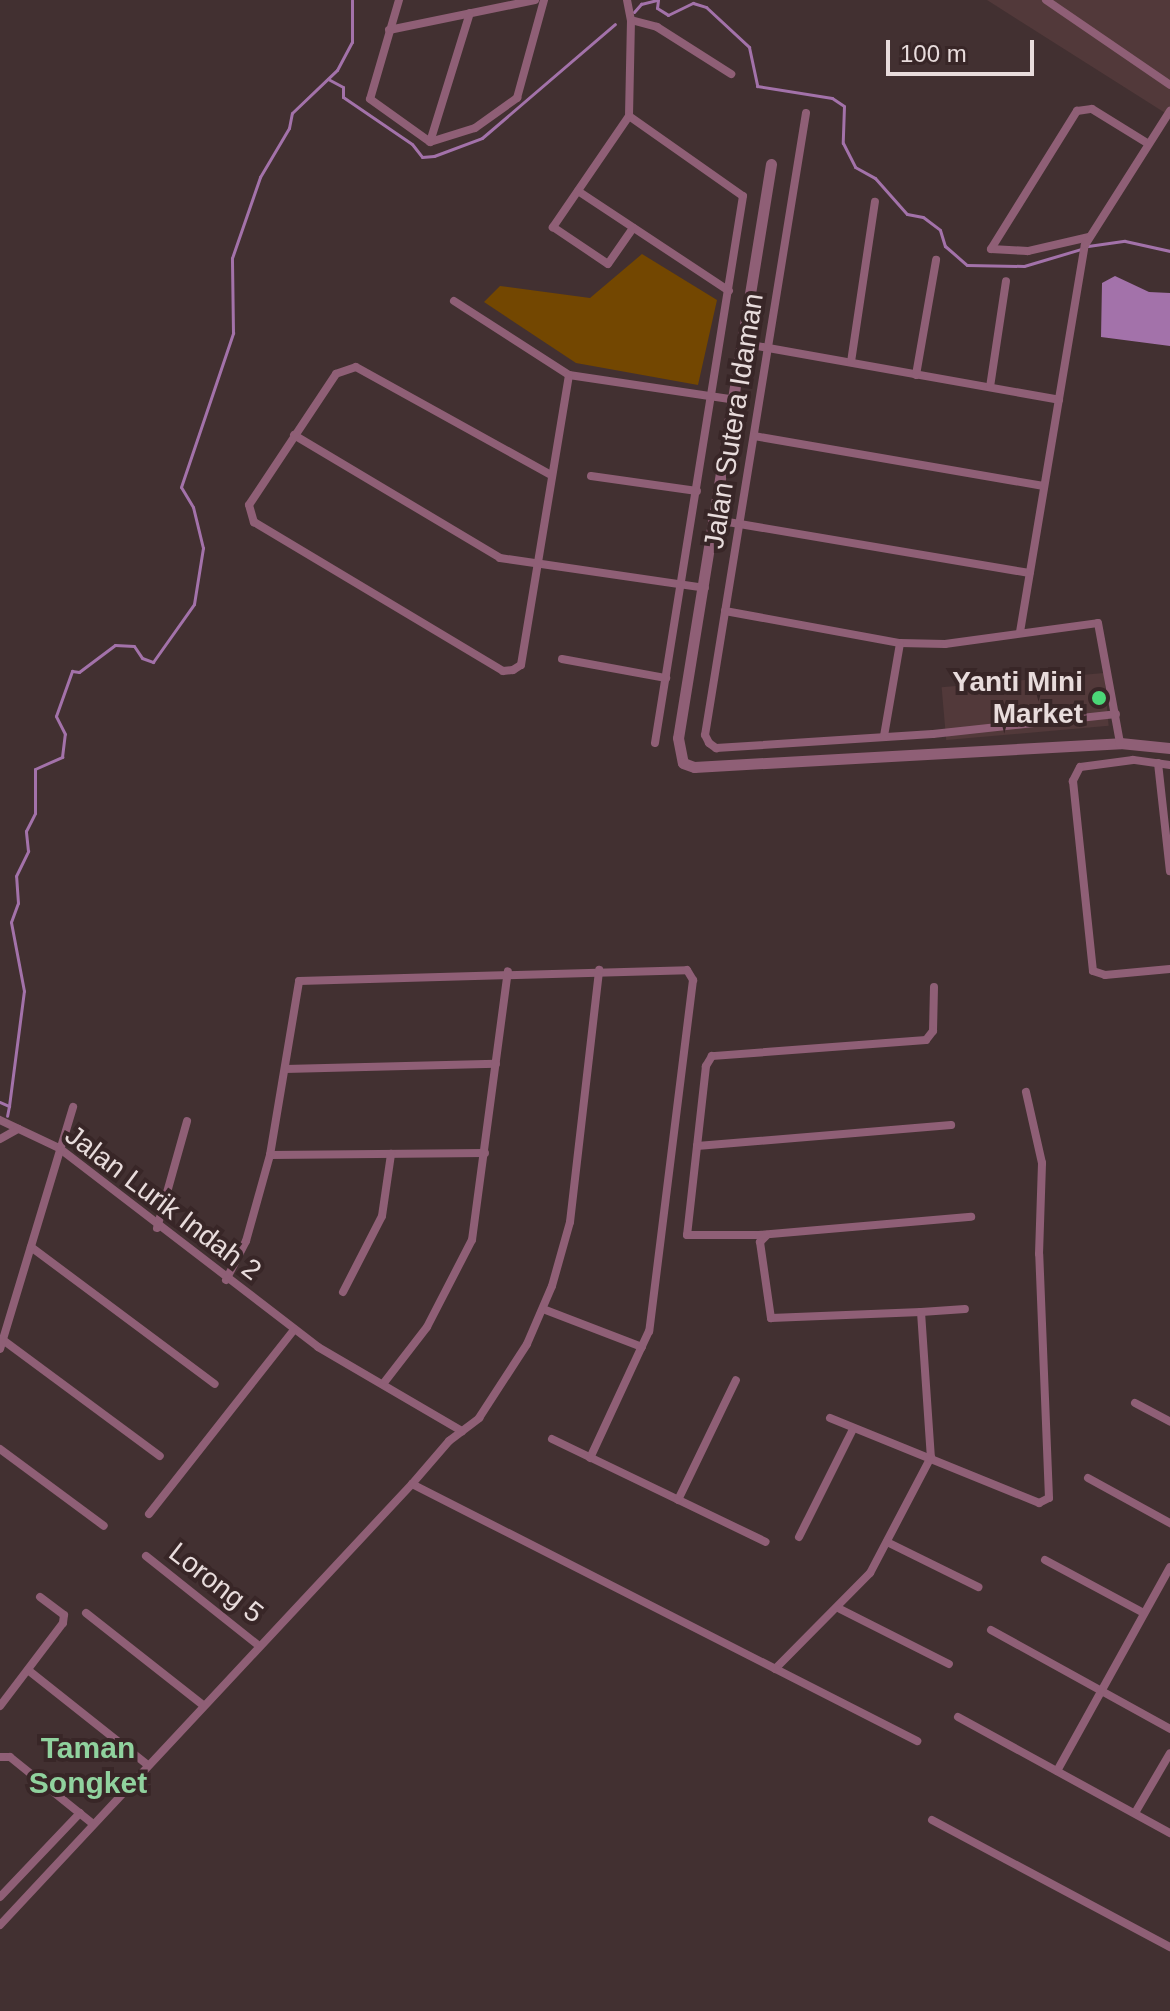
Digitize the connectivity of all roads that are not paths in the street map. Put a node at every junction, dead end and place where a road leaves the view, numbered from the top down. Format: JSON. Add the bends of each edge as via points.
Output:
{"nodes":[{"id":1,"x":399,"y":0,"type":"edge"},
{"id":2,"x":535,"y":0,"type":"edge"},
{"id":3,"x":544,"y":0,"type":"edge"},
{"id":4,"x":627,"y":0,"type":"edge"},
{"id":5,"x":1046,"y":0,"type":"edge"},
{"id":6,"x":470,"y":13,"type":"junction"},
{"id":7,"x":631,"y":20,"type":"junction"},
{"id":8,"x":389,"y":30,"type":"junction"},
{"id":9,"x":731,"y":74,"type":"dead end"},
{"id":10,"x":1170,"y":85,"type":"edge"},
{"id":11,"x":1170,"y":111,"type":"edge"},
{"id":12,"x":806,"y":113,"type":"dead end"},
{"id":13,"x":629,"y":116,"type":"junction"},
{"id":14,"x":430,"y":142,"type":"junction"},
{"id":15,"x":1147,"y":143,"type":"junction"},
{"id":16,"x":771,"y":164,"type":"dead end"},
{"id":17,"x":578,"y":191,"type":"junction"},
{"id":18,"x":875,"y":202,"type":"dead end"},
{"id":19,"x":633,"y":228,"type":"junction"},
{"id":20,"x":1085,"y":245,"type":"junction"},
{"id":21,"x":936,"y":260,"type":"dead end"},
{"id":22,"x":1006,"y":281,"type":"dead end"},
{"id":23,"x":729,"y":291,"type":"junction"},
{"id":24,"x":454,"y":301,"type":"dead end"},
{"id":25,"x":746,"y":344,"type":"junction"},
{"id":26,"x":768,"y":348,"type":"junction"},
{"id":27,"x":851,"y":362,"type":"junction"},
{"id":28,"x":569,"y":375,"type":"junction"},
{"id":29,"x":916,"y":375,"type":"junction"},
{"id":30,"x":990,"y":387,"type":"junction"},
{"id":31,"x":712,"y":397,"type":"junction"},
{"id":32,"x":736,"y":400,"type":"junction"},
{"id":33,"x":1059,"y":400,"type":"junction"},
{"id":34,"x":294,"y":435,"type":"junction"},
{"id":35,"x":754,"y":436,"type":"junction"},
{"id":36,"x":551,"y":475,"type":"junction"},
{"id":37,"x":591,"y":476,"type":"dead end"},
{"id":38,"x":1044,"y":486,"type":"junction"},
{"id":39,"x":697,"y":491,"type":"junction"},
{"id":40,"x":716,"y":520,"type":"junction"},
{"id":41,"x":739,"y":524,"type":"junction"},
{"id":42,"x":537,"y":565,"type":"junction"},
{"id":43,"x":1030,"y":573,"type":"junction"},
{"id":44,"x":681,"y":585,"type":"junction"},
{"id":45,"x":705,"y":588,"type":"junction"},
{"id":46,"x":725,"y":611,"type":"junction"},
{"id":47,"x":1020,"y":632,"type":"junction"},
{"id":48,"x":900,"y":643,"type":"junction"},
{"id":49,"x":562,"y":659,"type":"dead end"},
{"id":50,"x":666,"y":678,"type":"junction"},
{"id":51,"x":1116,"y":714,"type":"junction"},
{"id":52,"x":884,"y":736,"type":"junction"},
{"id":53,"x":655,"y":743,"type":"dead end"},
{"id":54,"x":1120,"y":743,"type":"junction"},
{"id":55,"x":1170,"y":748,"type":"edge"},
{"id":56,"x":1158,"y":763,"type":"junction"},
{"id":57,"x":1170,"y":765,"type":"edge"},
{"id":58,"x":1170,"y":871,"type":"edge"},
{"id":59,"x":1170,"y":969,"type":"edge"},
{"id":60,"x":599,"y":970,"type":"junction"},
{"id":61,"x":508,"y":971,"type":"junction"},
{"id":62,"x":934,"y":987,"type":"dead end"},
{"id":63,"x":496,"y":1064,"type":"junction"},
{"id":64,"x":285,"y":1069,"type":"junction"},
{"id":65,"x":1026,"y":1092,"type":"dead end"},
{"id":66,"x":73,"y":1107,"type":"dead end"},
{"id":67,"x":0,"y":1120,"type":"edge"},
{"id":68,"x":187,"y":1121,"type":"dead end"},
{"id":69,"x":951,"y":1125,"type":"dead end"},
{"id":70,"x":18,"y":1129,"type":"junction"},
{"id":71,"x":0,"y":1139,"type":"edge"},
{"id":72,"x":697,"y":1146,"type":"junction"},
{"id":73,"x":59,"y":1148,"type":"junction"},
{"id":74,"x":485,"y":1153,"type":"junction"},
{"id":75,"x":391,"y":1154,"type":"junction"},
{"id":76,"x":270,"y":1155,"type":"junction"},
{"id":77,"x":971,"y":1217,"type":"dead end"},
{"id":78,"x":157,"y":1228,"type":"junction"},
{"id":79,"x":768,"y":1235,"type":"junction"},
{"id":80,"x":31,"y":1247,"type":"junction"},
{"id":81,"x":226,"y":1280,"type":"junction"},
{"id":82,"x":343,"y":1292,"type":"dead end"},
{"id":83,"x":543,"y":1309,"type":"junction"},
{"id":84,"x":965,"y":1309,"type":"dead end"},
{"id":85,"x":921,"y":1312,"type":"junction"},
{"id":86,"x":294,"y":1330,"type":"junction"},
{"id":87,"x":2,"y":1344,"type":"edge"},
{"id":88,"x":642,"y":1347,"type":"junction"},
{"id":89,"x":736,"y":1380,"type":"dead end"},
{"id":90,"x":215,"y":1384,"type":"dead end"},
{"id":91,"x":383,"y":1384,"type":"junction"},
{"id":92,"x":1135,"y":1403,"type":"dead end"},
{"id":93,"x":830,"y":1418,"type":"dead end"},
{"id":94,"x":1170,"y":1422,"type":"edge"},
{"id":95,"x":853,"y":1429,"type":"junction"},
{"id":96,"x":462,"y":1431,"type":"junction"},
{"id":97,"x":552,"y":1439,"type":"dead end"},
{"id":98,"x":0,"y":1449,"type":"edge"},
{"id":99,"x":160,"y":1456,"type":"dead end"},
{"id":100,"x":931,"y":1457,"type":"junction"},
{"id":101,"x":590,"y":1458,"type":"junction"},
{"id":102,"x":1088,"y":1478,"type":"dead end"},
{"id":103,"x":412,"y":1484,"type":"junction"},
{"id":104,"x":678,"y":1500,"type":"junction"},
{"id":105,"x":149,"y":1514,"type":"dead end"},
{"id":106,"x":1170,"y":1523,"type":"edge"},
{"id":107,"x":104,"y":1526,"type":"dead end"},
{"id":108,"x":799,"y":1537,"type":"dead end"},
{"id":109,"x":766,"y":1542,"type":"dead end"},
{"id":110,"x":887,"y":1542,"type":"junction"},
{"id":111,"x":146,"y":1556,"type":"dead end"},
{"id":112,"x":1045,"y":1560,"type":"dead end"},
{"id":113,"x":1170,"y":1567,"type":"edge"},
{"id":114,"x":978,"y":1587,"type":"dead end"},
{"id":115,"x":40,"y":1597,"type":"dead end"},
{"id":116,"x":840,"y":1609,"type":"junction"},
{"id":117,"x":86,"y":1613,"type":"dead end"},
{"id":118,"x":1144,"y":1613,"type":"junction"},
{"id":119,"x":991,"y":1630,"type":"dead end"},
{"id":120,"x":259,"y":1646,"type":"junction"},
{"id":121,"x":949,"y":1664,"type":"dead end"},
{"id":122,"x":775,"y":1669,"type":"junction"},
{"id":123,"x":28,"y":1670,"type":"junction"},
{"id":124,"x":1101,"y":1692,"type":"junction"},
{"id":125,"x":0,"y":1706,"type":"edge"},
{"id":126,"x":204,"y":1706,"type":"junction"},
{"id":127,"x":958,"y":1717,"type":"dead end"},
{"id":128,"x":1170,"y":1729,"type":"edge"},
{"id":129,"x":917,"y":1741,"type":"dead end"},
{"id":130,"x":1170,"y":1753,"type":"edge"},
{"id":131,"x":0,"y":1757,"type":"edge"},
{"id":132,"x":148,"y":1765,"type":"junction"},
{"id":133,"x":1057,"y":1771,"type":"junction"},
{"id":134,"x":80,"y":1813,"type":"junction"},
{"id":135,"x":1135,"y":1813,"type":"junction"},
{"id":136,"x":932,"y":1820,"type":"dead end"},
{"id":137,"x":93,"y":1824,"type":"junction"},
{"id":138,"x":1170,"y":1833,"type":"edge"},
{"id":139,"x":0,"y":1897,"type":"edge"},
{"id":140,"x":2,"y":1919,"type":"edge"},
{"id":141,"x":1170,"y":1947,"type":"edge"}],
"edges":[{"from":1,"to":8,"type":"street"},
{"from":2,"to":6,"type":"street"},
{"from":3,"to":14,"type":"street","via":[[517,98],[475,128]]},
{"from":4,"to":7,"type":"street"},
{"from":5,"to":10,"type":"street"},
{"from":6,"to":8,"type":"street"},
{"from":6,"to":14,"type":"street"},
{"from":7,"to":9,"type":"street","via":[[657,27]]},
{"from":7,"to":13,"type":"street"},
{"from":8,"to":14,"type":"street","via":[[370,99]]},
{"from":11,"to":15,"type":"street"},
{"from":12,"to":26,"type":"street","name":"Jalan Sutera Idaman"},
{"from":13,"to":17,"type":"street"},
{"from":13,"to":23,"type":"street","via":[[743,196]]},
{"from":15,"to":20,"type":"street"},
{"from":15,"to":20,"type":"street","via":[[1092,109],[1077,111],[991,249]]},
{"from":16,"to":25,"type":"street"},
{"from":17,"to":19,"type":"street"},
{"from":17,"to":19,"type":"street","via":[[555,221],[556,232],[608,264]]},
{"from":18,"to":27,"type":"street"},
{"from":19,"to":23,"type":"street"},
{"from":20,"to":33,"type":"street"},
{"from":21,"to":29,"type":"street"},
{"from":22,"to":30,"type":"street"},
{"from":23,"to":31,"type":"street"},
{"from":24,"to":28,"type":"street"},
{"from":25,"to":26,"type":"street"},
{"from":25,"to":32,"type":"street"},
{"from":26,"to":27,"type":"street"},
{"from":26,"to":35,"type":"street","name":"Jalan Sutera Idaman"},
{"from":27,"to":29,"type":"street"},
{"from":28,"to":31,"type":"street"},
{"from":28,"to":36,"type":"street"},
{"from":29,"to":30,"type":"street"},
{"from":30,"to":33,"type":"street"},
{"from":31,"to":32,"type":"street"},
{"from":31,"to":39,"type":"street"},
{"from":32,"to":40,"type":"street"},
{"from":33,"to":38,"type":"street"},
{"from":34,"to":36,"type":"street","via":[[336,374],[364,368]]},
{"from":34,"to":42,"type":"street","via":[[500,558]]},
{"from":34,"to":42,"type":"street","via":[[249,505],[254,522],[503,671],[521,665]]},
{"from":35,"to":38,"type":"street"},
{"from":35,"to":41,"type":"street","name":"Jalan Sutera Idaman"},
{"from":36,"to":42,"type":"street"},
{"from":37,"to":39,"type":"street"},
{"from":38,"to":43,"type":"street"},
{"from":39,"to":44,"type":"street"},
{"from":40,"to":41,"type":"street"},
{"from":40,"to":45,"type":"street"},
{"from":41,"to":43,"type":"street"},
{"from":41,"to":46,"type":"street","name":"Jalan Sutera Idaman"},
{"from":42,"to":44,"type":"street"},
{"from":43,"to":47,"type":"street"},
{"from":44,"to":45,"type":"street"},
{"from":44,"to":50,"type":"street"},
{"from":45,"to":54,"type":"street","via":[[678,738],[683,763],[694,767]]},
{"from":46,"to":48,"type":"street"},
{"from":46,"to":52,"type":"street","name":"Jalan Sutera Idaman","via":[[705,735],[716,748]]},
{"from":47,"to":48,"type":"street","via":[[945,644]]},
{"from":47,"to":51,"type":"street","via":[[1098,623]]},
{"from":48,"to":52,"type":"street"},
{"from":49,"to":50,"type":"street"},
{"from":50,"to":53,"type":"street"},
{"from":51,"to":52,"type":"street"},
{"from":51,"to":54,"type":"street"},
{"from":54,"to":55,"type":"street"},
{"from":56,"to":57,"type":"street"},
{"from":56,"to":58,"type":"street"},
{"from":56,"to":59,"type":"street","via":[[1133,760],[1080,767],[1073,781],[1093,971],[1105,975]]},
{"from":60,"to":61,"type":"street"},
{"from":60,"to":83,"type":"street","via":[[570,1222]]},
{"from":60,"to":88,"type":"street","via":[[687,970],[693,980],[651,1322]]},
{"from":61,"to":63,"type":"street"},
{"from":61,"to":64,"type":"street","via":[[299,981]]},
{"from":62,"to":72,"type":"street","via":[[933,1031],[926,1040],[712,1056],[706,1066]]},
{"from":63,"to":64,"type":"street"},
{"from":63,"to":74,"type":"street"},
{"from":64,"to":76,"type":"street"},
{"from":65,"to":100,"type":"street","via":[[1042,1163],[1039,1254],[1049,1498],[1039,1503]]},
{"from":66,"to":73,"type":"street"},
{"from":67,"to":70,"type":"street","name":"Jalan Lurik Indah 2"},
{"from":68,"to":78,"type":"street"},
{"from":69,"to":72,"type":"street"},
{"from":70,"to":71,"type":"street"},
{"from":70,"to":73,"type":"street","name":"Jalan Lurik Indah 2"},
{"from":72,"to":79,"type":"street","via":[[687,1235]]},
{"from":73,"to":78,"type":"street","name":"Jalan Lurik Indah 2"},
{"from":73,"to":80,"type":"street"},
{"from":74,"to":75,"type":"street"},
{"from":74,"to":91,"type":"street","via":[[472,1240],[427,1327]]},
{"from":75,"to":76,"type":"street"},
{"from":75,"to":82,"type":"street","via":[[382,1216]]},
{"from":76,"to":81,"type":"street","via":[[246,1241]]},
{"from":77,"to":79,"type":"street"},
{"from":78,"to":81,"type":"street","name":"Jalan Lurik Indah 2"},
{"from":79,"to":85,"type":"street","via":[[760,1242],[771,1318]]},
{"from":80,"to":87,"type":"street"},
{"from":80,"to":90,"type":"street"},
{"from":81,"to":86,"type":"street","name":"Jalan Lurik Indah 2"},
{"from":83,"to":88,"type":"street"},
{"from":83,"to":96,"type":"street","via":[[479,1418]]},
{"from":84,"to":85,"type":"street"},
{"from":85,"to":100,"type":"street"},
{"from":86,"to":91,"type":"street","name":"Jalan Lurik Indah 2"},
{"from":86,"to":105,"type":"street"},
{"from":87,"to":99,"type":"street"},
{"from":88,"to":101,"type":"street"},
{"from":89,"to":104,"type":"street"},
{"from":91,"to":96,"type":"street","name":"Jalan Lurik Indah 2"},
{"from":92,"to":94,"type":"street"},
{"from":93,"to":95,"type":"street"},
{"from":95,"to":100,"type":"street"},
{"from":95,"to":108,"type":"street"},
{"from":96,"to":103,"type":"street"},
{"from":97,"to":101,"type":"street"},
{"from":98,"to":107,"type":"street"},
{"from":100,"to":110,"type":"street"},
{"from":101,"to":104,"type":"street"},
{"from":102,"to":106,"type":"street"},
{"from":103,"to":120,"type":"street"},
{"from":103,"to":122,"type":"street"},
{"from":104,"to":109,"type":"street"},
{"from":110,"to":114,"type":"street"},
{"from":110,"to":116,"type":"street"},
{"from":111,"to":120,"type":"street","name":"Lorong 5"},
{"from":112,"to":118,"type":"street"},
{"from":113,"to":118,"type":"street"},
{"from":115,"to":123,"type":"street","via":[[64,1619]]},
{"from":116,"to":121,"type":"street"},
{"from":116,"to":122,"type":"street"},
{"from":117,"to":126,"type":"street"},
{"from":118,"to":124,"type":"street"},
{"from":119,"to":124,"type":"street"},
{"from":120,"to":126,"type":"street"},
{"from":122,"to":129,"type":"street"},
{"from":123,"to":125,"type":"street"},
{"from":123,"to":132,"type":"street"},
{"from":124,"to":128,"type":"street"},
{"from":124,"to":133,"type":"street"},
{"from":126,"to":132,"type":"street"},
{"from":127,"to":133,"type":"street"},
{"from":130,"to":135,"type":"street"},
{"from":131,"to":134,"type":"street","via":[[10,1757]]},
{"from":132,"to":137,"type":"street"},
{"from":133,"to":135,"type":"street"},
{"from":134,"to":137,"type":"street"},
{"from":134,"to":139,"type":"street"},
{"from":135,"to":138,"type":"street"},
{"from":136,"to":141,"type":"street"},
{"from":137,"to":140,"type":"street"}]}
